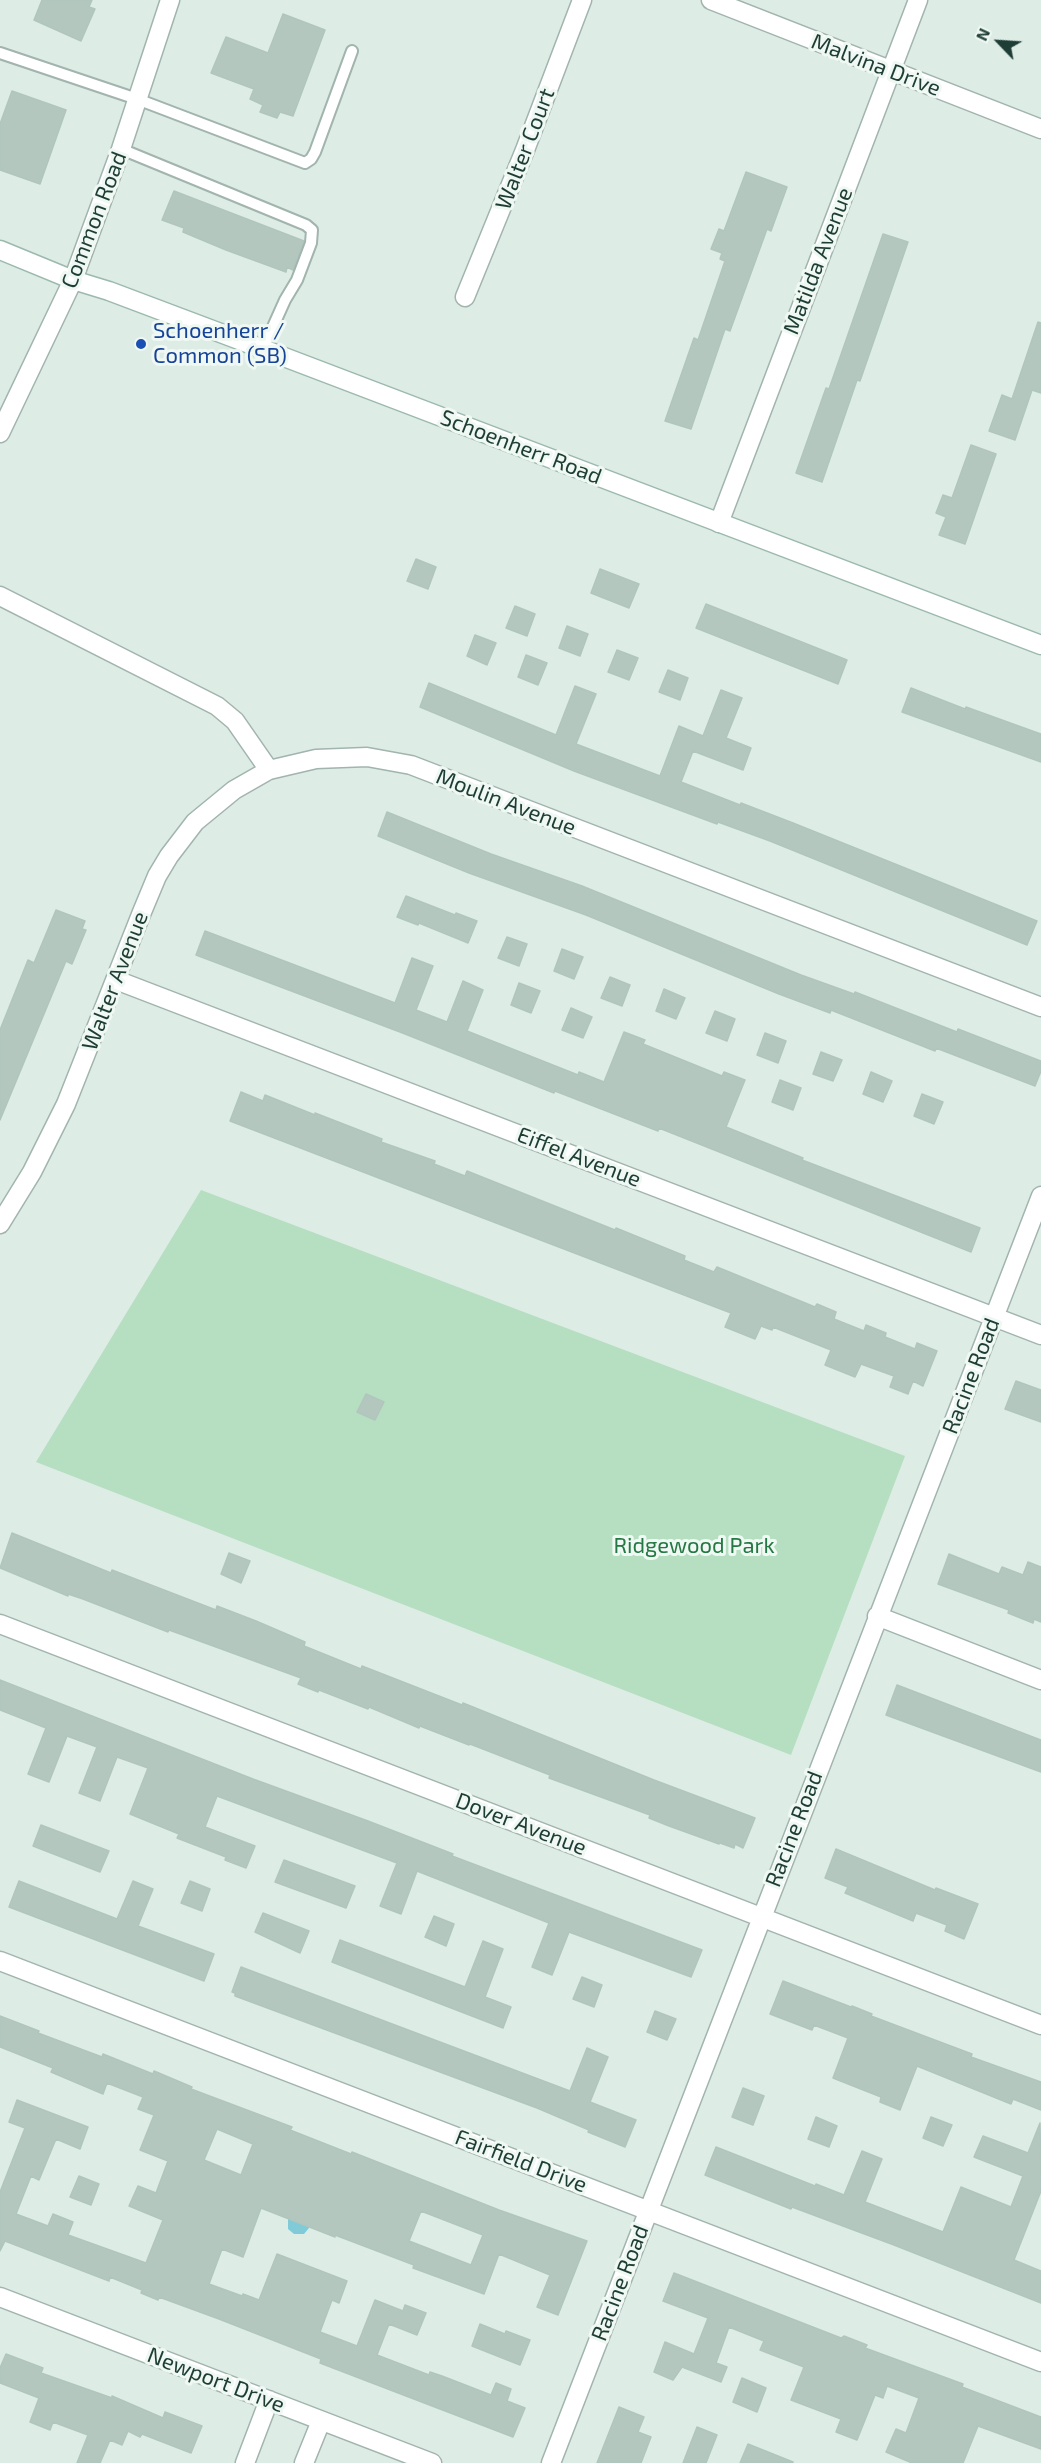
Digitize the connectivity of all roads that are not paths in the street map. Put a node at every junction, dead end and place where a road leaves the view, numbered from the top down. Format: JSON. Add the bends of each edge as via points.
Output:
{"nodes":[{"id":1,"x":170,"y":0,"type":"edge"},
{"id":2,"x":582,"y":0,"type":"edge"},
{"id":3,"x":711,"y":0,"type":"edge"},
{"id":4,"x":918,"y":0,"type":"edge"},
{"id":5,"x":352,"y":51,"type":"dead end"},
{"id":6,"x":0,"y":53,"type":"edge"},
{"id":7,"x":891,"y":71,"type":"junction"},
{"id":8,"x":136,"y":99,"type":"junction"},
{"id":9,"x":1041,"y":129,"type":"edge"},
{"id":10,"x":121,"y":148,"type":"junction"},
{"id":11,"x":0,"y":249,"type":"edge"},
{"id":12,"x":73,"y":280,"type":"junction"},
{"id":13,"x":465,"y":297,"type":"dead end"},
{"id":14,"x":263,"y":349,"type":"junction"},
{"id":15,"x":5,"y":411,"type":"edge"},
{"id":16,"x":0,"y":433,"type":"edge"},
{"id":17,"x":719,"y":523,"type":"junction"},
{"id":18,"x":0,"y":596,"type":"edge"},
{"id":19,"x":1041,"y":645,"type":"edge"},
{"id":20,"x":269,"y":770,"type":"junction"},
{"id":21,"x":116,"y":980,"type":"junction"},
{"id":22,"x":1041,"y":1007,"type":"edge"},
{"id":23,"x":1041,"y":1196,"type":"edge"},
{"id":24,"x":0,"y":1224,"type":"edge"},
{"id":25,"x":995,"y":1317,"type":"junction"},
{"id":26,"x":1041,"y":1335,"type":"edge"},
{"id":27,"x":878,"y":1616,"type":"junction"},
{"id":28,"x":0,"y":1624,"type":"edge"},
{"id":29,"x":1041,"y":1680,"type":"edge"},
{"id":30,"x":760,"y":1917,"type":"junction"},
{"id":31,"x":0,"y":1961,"type":"edge"},
{"id":32,"x":1041,"y":2025,"type":"edge"},
{"id":33,"x":648,"y":2210,"type":"junction"},
{"id":34,"x":0,"y":2297,"type":"edge"},
{"id":35,"x":1041,"y":2362,"type":"edge"},
{"id":36,"x":268,"y":2400,"type":"junction"},
{"id":37,"x":321,"y":2421,"type":"junction"},
{"id":38,"x":245,"y":2463,"type":"edge"},
{"id":39,"x":304,"y":2463,"type":"edge"},
{"id":40,"x":432,"y":2463,"type":"edge"},
{"id":41,"x":551,"y":2463,"type":"edge"}],
"edges":[{"from":1,"to":8,"type":"street","name":"Common Road"},
{"from":2,"to":13,"type":"street","name":"Walter Court"},
{"from":3,"to":7,"type":"street","name":"Malvina Drive"},
{"from":4,"to":7,"type":"street","name":"Matilda Avenue"},
{"from":5,"to":8,"type":"lane","via":[[315,152],[305,163]]},
{"from":6,"to":8,"type":"lane"},
{"from":7,"to":9,"type":"street","name":"Malvina Drive"},
{"from":7,"to":17,"type":"street","name":"Matilda Avenue"},
{"from":8,"to":10,"type":"street","name":"Common Road"},
{"from":10,"to":12,"type":"street","name":"Common Road"},
{"from":10,"to":14,"type":"lane","via":[[312,230],[297,280]]},
{"from":11,"to":12,"type":"street","name":"Schoenherr Road"},
{"from":12,"to":14,"type":"street","name":"Schoenherr Road"},
{"from":12,"to":15,"type":"street","name":"Common Road"},
{"from":14,"to":17,"type":"street","name":"Schoenherr Road"},
{"from":15,"to":16,"type":"street","name":"Common Road"},
{"from":17,"to":19,"type":"street","name":"Schoenherr Road"},
{"from":18,"to":20,"type":"street","via":[[217,706],[235,721]]},
{"from":20,"to":21,"type":"street","name":"Walter Avenue","via":[[234,790],[182,837],[157,876]]},
{"from":20,"to":22,"type":"street","name":"Moulin Avenue","via":[[345,756],[411,765]]},
{"from":21,"to":24,"type":"street","name":"Walter Avenue","via":[[58,1122]]},
{"from":21,"to":25,"type":"street","name":"Eiffel Avenue"},
{"from":23,"to":25,"type":"street","name":"Racine Road"},
{"from":25,"to":26,"type":"street","name":"Eiffel Avenue"},
{"from":25,"to":27,"type":"street","name":"Racine Road"},
{"from":27,"to":29,"type":"street"},
{"from":27,"to":30,"type":"street","name":"Racine Road"},
{"from":28,"to":30,"type":"street","name":"Dover Avenue"},
{"from":30,"to":32,"type":"street","name":"Dover Avenue"},
{"from":30,"to":33,"type":"street","name":"Racine Road"},
{"from":31,"to":33,"type":"street","name":"Fairfield Drive"},
{"from":33,"to":35,"type":"street","name":"Fairfield Drive"},
{"from":33,"to":41,"type":"street","name":"Racine Road"},
{"from":34,"to":36,"type":"street","name":"Newport Drive"},
{"from":36,"to":37,"type":"street","name":"Newport Drive"},
{"from":36,"to":38,"type":"street"},
{"from":37,"to":39,"type":"street"},
{"from":37,"to":40,"type":"street","name":"Newport Drive"}]}
